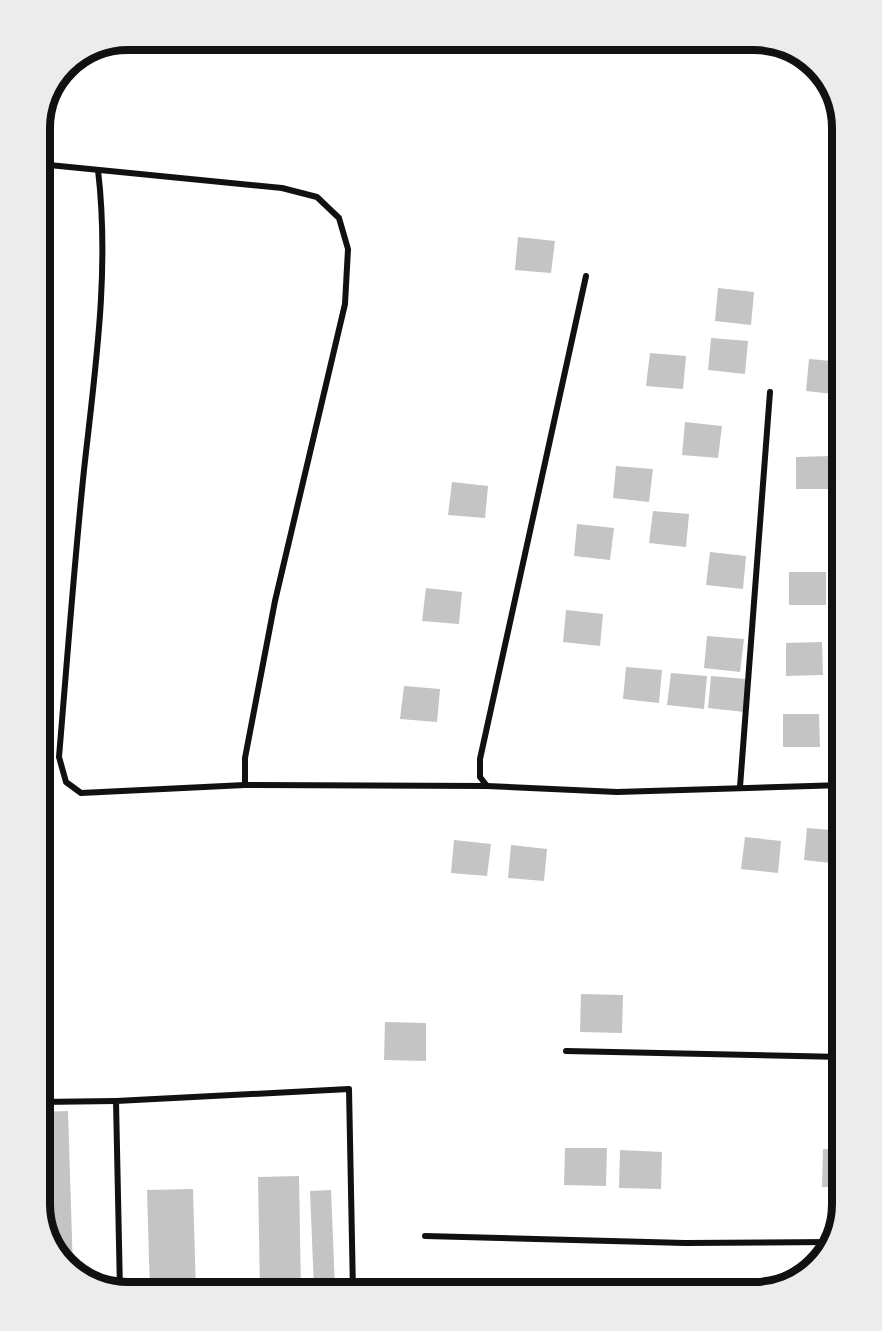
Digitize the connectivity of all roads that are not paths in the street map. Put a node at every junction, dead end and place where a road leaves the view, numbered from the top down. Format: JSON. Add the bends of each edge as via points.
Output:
{"nodes":[{"id":1,"x":50,"y":165,"type":"edge"},
{"id":2,"x":98,"y":170,"type":"junction"},
{"id":3,"x":586,"y":276,"type":"dead end"},
{"id":4,"x":770,"y":392,"type":"dead end"},
{"id":5,"x":245,"y":785,"type":"junction"},
{"id":6,"x":487,"y":786,"type":"junction"},
{"id":7,"x":832,"y":786,"type":"edge"},
{"id":8,"x":740,"y":787,"type":"junction"},
{"id":9,"x":566,"y":1051,"type":"dead end"},
{"id":10,"x":832,"y":1057,"type":"edge"},
{"id":11,"x":116,"y":1101,"type":"junction"},
{"id":12,"x":50,"y":1102,"type":"edge"},
{"id":13,"x":425,"y":1236,"type":"dead end"},
{"id":14,"x":822,"y":1242,"type":"edge"},
{"id":15,"x":120,"y":1281,"type":"edge"},
{"id":16,"x":353,"y":1281,"type":"edge"}],
"edges":[{"from":1,"to":2,"type":"street"},
{"from":2,"to":5,"type":"street","via":[[103,212],[102,310],[59,757],[66,782],[81,793]]},
{"from":2,"to":5,"type":"street","via":[[282,188],[317,197],[339,218],[348,249],[345,304],[275,601],[245,758]]},
{"from":3,"to":6,"type":"street","via":[[480,759],[480,777]]},
{"from":4,"to":8,"type":"street"},
{"from":5,"to":6,"type":"street"},
{"from":6,"to":8,"type":"street","via":[[617,792]]},
{"from":7,"to":8,"type":"street"},
{"from":9,"to":10,"type":"street"},
{"from":11,"to":12,"type":"street"},
{"from":11,"to":15,"type":"street"},
{"from":11,"to":16,"type":"street","via":[[349,1089]]},
{"from":13,"to":14,"type":"street","via":[[685,1243]]}]}
